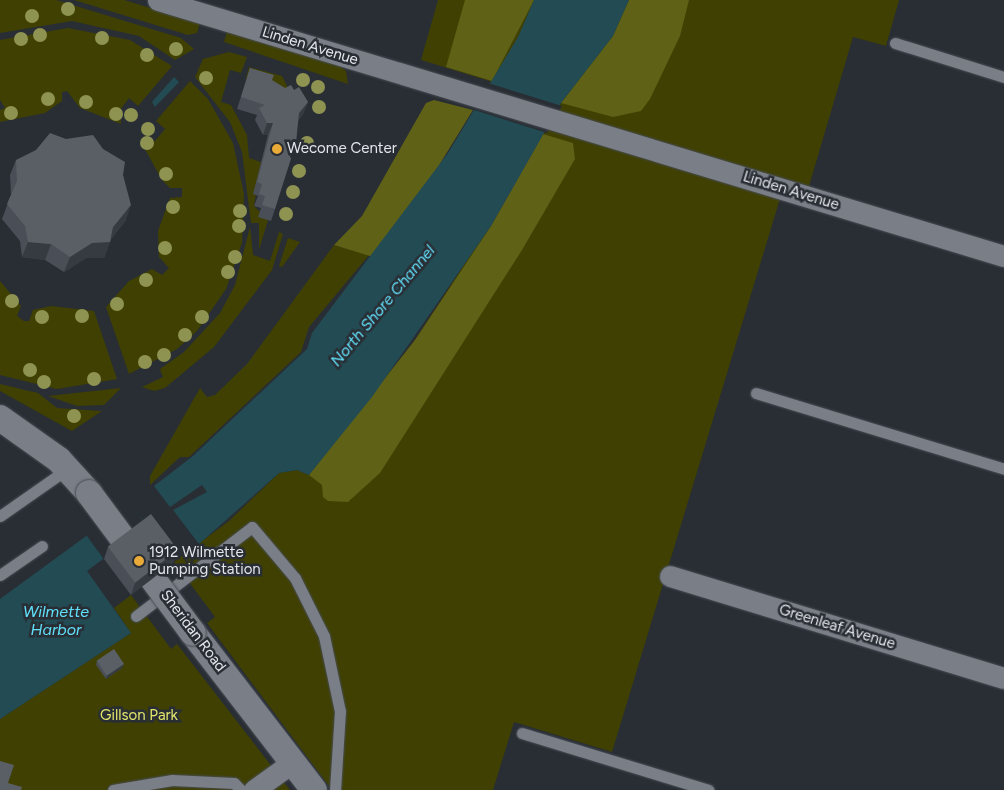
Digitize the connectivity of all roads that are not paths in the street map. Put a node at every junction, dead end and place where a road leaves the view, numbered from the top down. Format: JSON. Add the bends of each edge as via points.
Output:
{"nodes":[{"id":1,"x":158,"y":0,"type":"edge"},
{"id":2,"x":895,"y":43,"type":"dead end"},
{"id":3,"x":1004,"y":77,"type":"edge"},
{"id":4,"x":1004,"y":256,"type":"edge"},
{"id":5,"x":756,"y":393,"type":"dead end"},
{"id":6,"x":0,"y":418,"type":"edge"},
{"id":7,"x":66,"y":469,"type":"junction"},
{"id":8,"x":1004,"y":469,"type":"edge"},
{"id":9,"x":0,"y":516,"type":"edge"},
{"id":10,"x":42,"y":546,"type":"dead end"},
{"id":11,"x":0,"y":575,"type":"edge"},
{"id":12,"x":670,"y":576,"type":"dead end"},
{"id":13,"x":136,"y":616,"type":"dead end"},
{"id":14,"x":1004,"y":678,"type":"edge"},
{"id":15,"x":522,"y":733,"type":"dead end"},
{"id":16,"x":293,"y":762,"type":"junction"},
{"id":17,"x":113,"y":790,"type":"edge"},
{"id":18,"x":241,"y":790,"type":"edge"},
{"id":19,"x":254,"y":790,"type":"edge"},
{"id":20,"x":314,"y":790,"type":"edge"},
{"id":21,"x":335,"y":790,"type":"edge"},
{"id":22,"x":709,"y":790,"type":"edge"}],
"edges":[{"from":1,"to":4,"type":"street","name":"Linden Avenue"},
{"from":2,"to":3,"type":"lane"},
{"from":5,"to":8,"type":"lane"},
{"from":6,"to":7,"type":"street","name":"Sheridan Road"},
{"from":7,"to":9,"type":"lane"},
{"from":7,"to":16,"type":"street","name":"Sheridan Road","bridge":true,"via":[[88,492]]},
{"from":10,"to":11,"type":"lane"},
{"from":12,"to":14,"type":"street","name":"Greenleaf Avenue"},
{"from":13,"to":21,"type":"lane","via":[[252,527],[295,578],[324,636],[340,711]]},
{"from":15,"to":22,"type":"lane"},
{"from":16,"to":19,"type":"street"},
{"from":16,"to":20,"type":"street","name":"Sheridan Road"},
{"from":17,"to":18,"type":"lane","via":[[172,780],[234,782]]}]}
